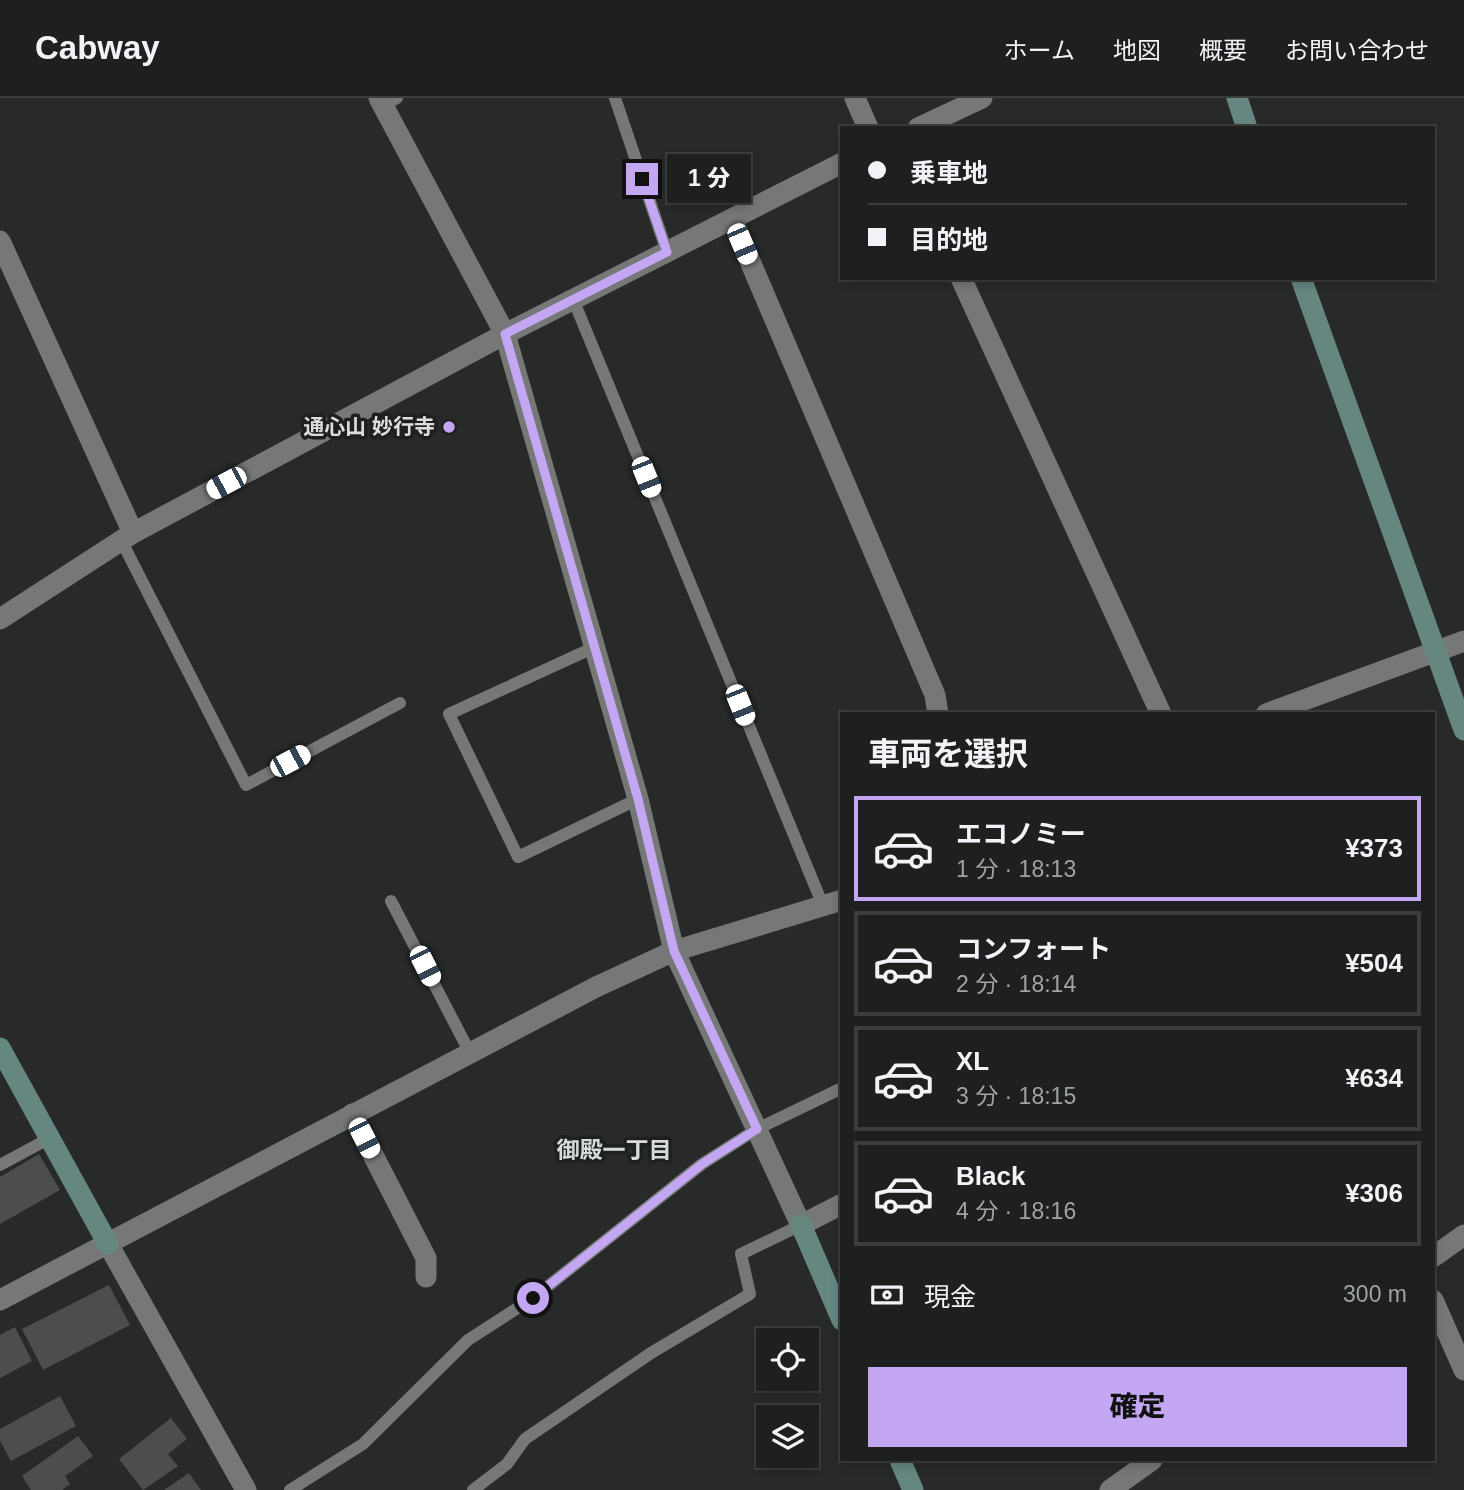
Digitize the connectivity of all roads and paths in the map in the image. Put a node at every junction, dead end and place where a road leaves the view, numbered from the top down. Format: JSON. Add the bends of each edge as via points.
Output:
{"nodes":[{"id":1,"x":615,"y":98,"type":"edge"},
{"id":2,"x":855,"y":98,"type":"edge"},
{"id":3,"x":982,"y":98,"type":"edge"},
{"id":4,"x":1237,"y":98,"type":"edge"},
{"id":5,"x":387,"y":100,"type":"edge"},
{"id":6,"x":867,"y":126,"type":"edge"},
{"id":7,"x":922,"y":126,"type":"edge"},
{"id":8,"x":1246,"y":126,"type":"edge"},
{"id":9,"x":840,"y":164,"type":"edge"},
{"id":10,"x":732,"y":219,"type":"junction"},
{"id":11,"x":0,"y":240,"type":"edge"},
{"id":12,"x":667,"y":252,"type":"junction"},
{"id":13,"x":962,"y":280,"type":"edge"},
{"id":14,"x":1302,"y":280,"type":"edge"},
{"id":15,"x":573,"y":299,"type":"junction"},
{"id":16,"x":505,"y":334,"type":"junction"},
{"id":17,"x":127,"y":536,"type":"junction"},
{"id":18,"x":0,"y":619,"type":"edge"},
{"id":19,"x":1464,"y":641,"type":"edge"},
{"id":20,"x":595,"y":648,"type":"junction"},
{"id":21,"x":1436,"y":653,"type":"junction"},
{"id":22,"x":400,"y":703,"type":"dead end"},
{"id":23,"x":938,"y":712,"type":"edge"},
{"id":24,"x":1160,"y":712,"type":"edge"},
{"id":25,"x":1272,"y":712,"type":"edge"},
{"id":26,"x":1464,"y":730,"type":"edge"},
{"id":27,"x":638,"y":799,"type":"junction"},
{"id":28,"x":391,"y":901,"type":"dead end"},
{"id":29,"x":833,"y":904,"type":"edge"},
{"id":30,"x":674,"y":951,"type":"junction"},
{"id":31,"x":0,"y":1048,"type":"edge"},
{"id":32,"x":470,"y":1053,"type":"junction"},
{"id":33,"x":840,"y":1089,"type":"edge"},
{"id":34,"x":352,"y":1114,"type":"junction"},
{"id":35,"x":757,"y":1129,"type":"junction"},
{"id":36,"x":50,"y":1138,"type":"junction"},
{"id":37,"x":0,"y":1165,"type":"edge"},
{"id":38,"x":840,"y":1205,"type":"edge"},
{"id":39,"x":801,"y":1225,"type":"junction"},
{"id":40,"x":1464,"y":1235,"type":"edge"},
{"id":41,"x":108,"y":1244,"type":"junction"},
{"id":42,"x":1435,"y":1256,"type":"edge"},
{"id":43,"x":426,"y":1277,"type":"dead end"},
{"id":44,"x":0,"y":1300,"type":"edge"},
{"id":45,"x":1435,"y":1305,"type":"edge"},
{"id":46,"x":840,"y":1315,"type":"edge"},
{"id":47,"x":1464,"y":1370,"type":"edge"},
{"id":48,"x":900,"y":1461,"type":"edge"},
{"id":49,"x":1151,"y":1461,"type":"edge"},
{"id":50,"x":246,"y":1490,"type":"edge"},
{"id":51,"x":290,"y":1490,"type":"edge"},
{"id":52,"x":473,"y":1490,"type":"edge"},
{"id":53,"x":913,"y":1490,"type":"edge"},
{"id":54,"x":1110,"y":1490,"type":"edge"}],
"edges":[{"from":1,"to":12,"type":"lane"},
{"from":2,"to":6,"type":"street"},
{"from":3,"to":7,"type":"street"},
{"from":4,"to":8,"type":"street"},
{"from":5,"to":16,"type":"street"},
{"from":9,"to":10,"type":"street"},
{"from":10,"to":12,"type":"street"},
{"from":10,"to":23,"type":"street","via":[[935,695]]},
{"from":11,"to":17,"type":"street"},
{"from":12,"to":15,"type":"street"},
{"from":13,"to":24,"type":"street"},
{"from":14,"to":21,"type":"street"},
{"from":15,"to":16,"type":"street"},
{"from":15,"to":29,"type":"lane"},
{"from":16,"to":17,"type":"street"},
{"from":16,"to":20,"type":"street"},
{"from":17,"to":18,"type":"street"},
{"from":17,"to":22,"type":"lane","via":[[246,785]]},
{"from":19,"to":21,"type":"street"},
{"from":20,"to":27,"type":"street"},
{"from":20,"to":27,"type":"lane","via":[[449,715],[518,858]]},
{"from":21,"to":25,"type":"street"},
{"from":21,"to":26,"type":"street"},
{"from":27,"to":30,"type":"street"},
{"from":28,"to":32,"type":"lane"},
{"from":29,"to":30,"type":"street"},
{"from":30,"to":32,"type":"street"},
{"from":30,"to":35,"type":"street"},
{"from":31,"to":36,"type":"street"},
{"from":32,"to":34,"type":"street"},
{"from":33,"to":35,"type":"lane"},
{"from":34,"to":41,"type":"street"},
{"from":34,"to":43,"type":"street","via":[[426,1258]]},
{"from":35,"to":39,"type":"street"},
{"from":35,"to":51,"type":"lane","via":[[702,1164],[533,1298],[468,1340],[363,1444]]},
{"from":36,"to":37,"type":"lane"},
{"from":36,"to":41,"type":"street"},
{"from":38,"to":39,"type":"street"},
{"from":39,"to":46,"type":"street"},
{"from":39,"to":52,"type":"lane","via":[[741,1254],[750,1294],[651,1353],[525,1439],[507,1464]]},
{"from":40,"to":42,"type":"street"},
{"from":41,"to":44,"type":"street"},
{"from":41,"to":50,"type":"street"},
{"from":45,"to":47,"type":"street"},
{"from":48,"to":53,"type":"street"},
{"from":49,"to":54,"type":"street"}]}
